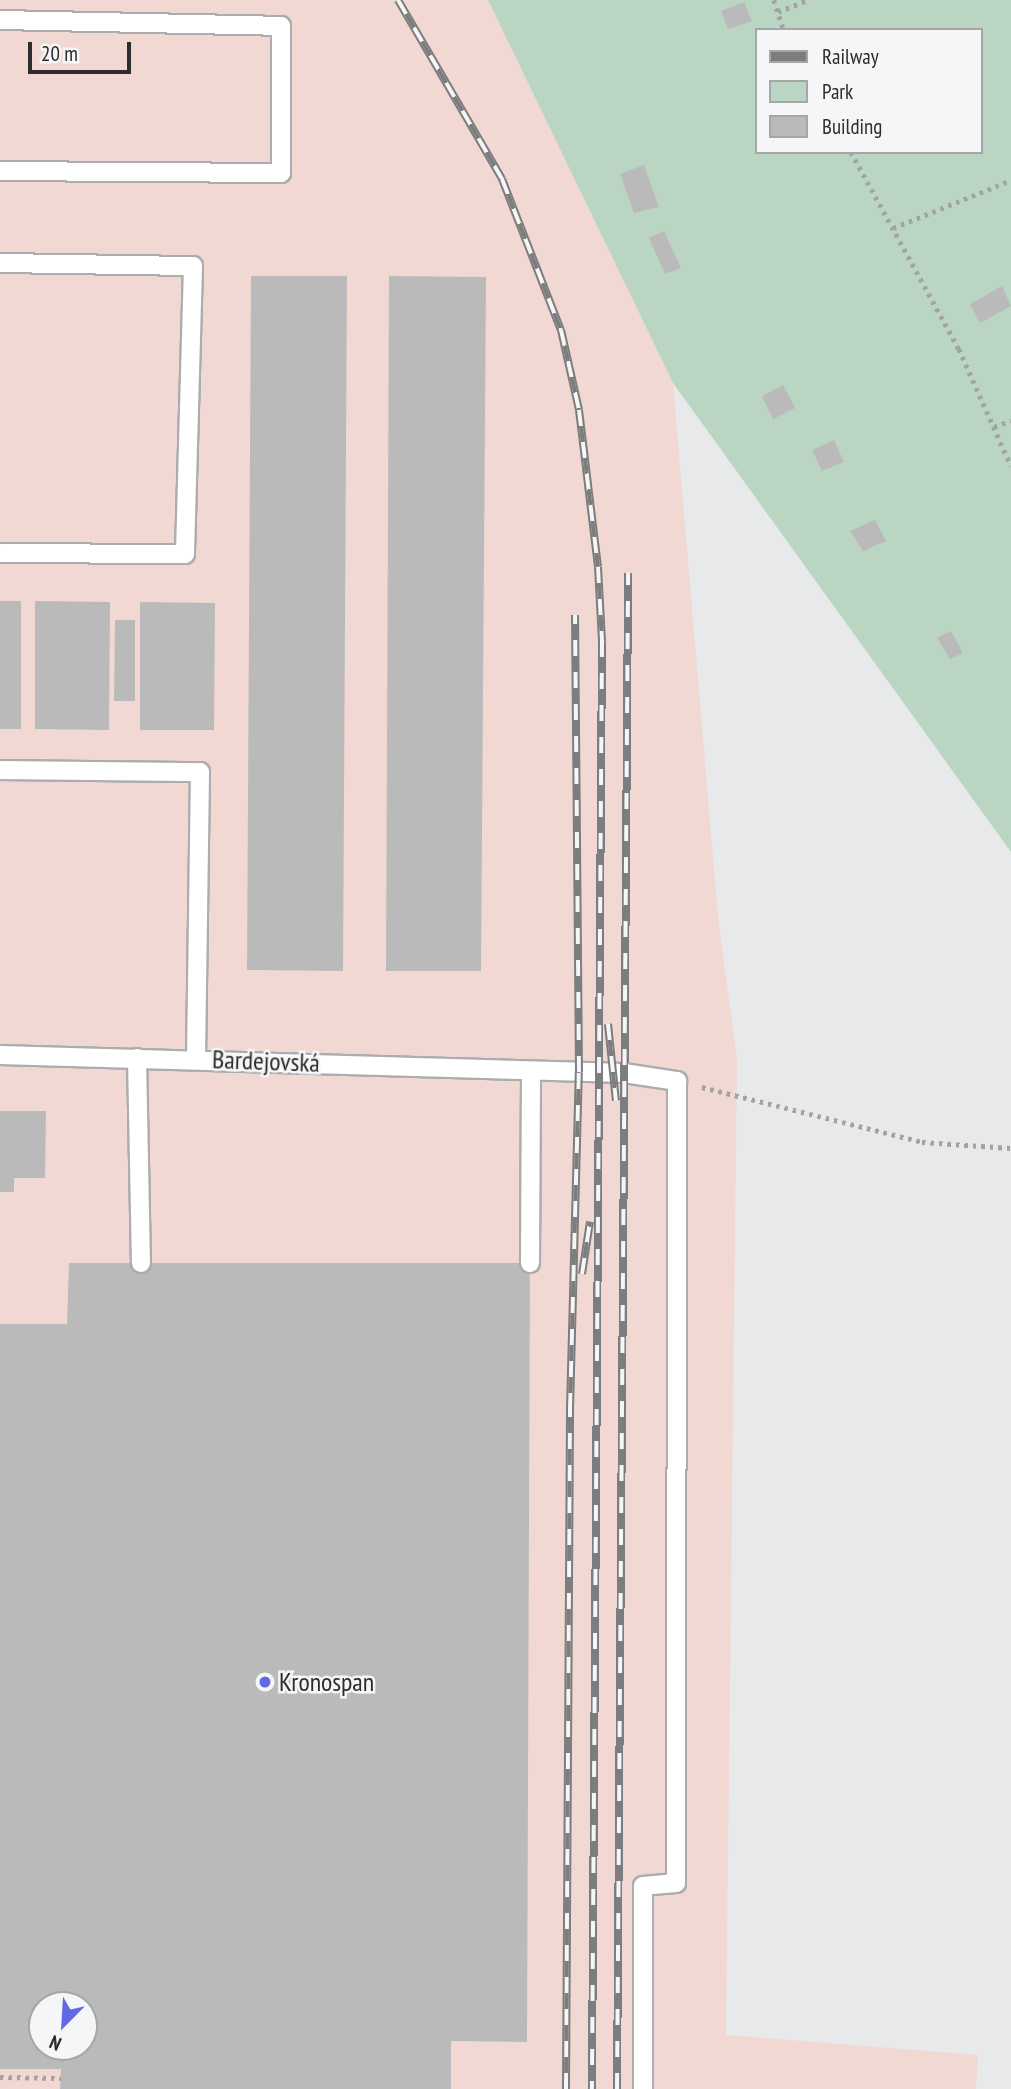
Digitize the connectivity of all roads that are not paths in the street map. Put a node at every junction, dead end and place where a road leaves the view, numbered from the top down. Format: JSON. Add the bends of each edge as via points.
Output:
{"nodes":[{"id":1,"x":0,"y":20,"type":"edge"},
{"id":2,"x":0,"y":172,"type":"edge"},
{"id":3,"x":0,"y":262,"type":"edge"},
{"id":4,"x":0,"y":553,"type":"edge"},
{"id":5,"x":0,"y":770,"type":"edge"},
{"id":6,"x":0,"y":1055,"type":"edge"},
{"id":7,"x":137,"y":1058,"type":"junction"},
{"id":8,"x":197,"y":1059,"type":"junction"},
{"id":9,"x":531,"y":1071,"type":"junction"},
{"id":10,"x":141,"y":1263,"type":"dead end"},
{"id":11,"x":530,"y":1263,"type":"dead end"},
{"id":12,"x":643,"y":2089,"type":"edge"}],
"edges":[{"from":1,"to":2,"type":"lane","via":[[281,26],[281,173]]},
{"from":3,"to":4,"type":"lane","via":[[193,266],[185,554]]},
{"from":5,"to":8,"type":"lane","via":[[200,772]]},
{"from":6,"to":7,"type":"lane","name":"Bardejovská"},
{"from":7,"to":8,"type":"lane","name":"Bardejovská"},
{"from":7,"to":10,"type":"lane"},
{"from":8,"to":9,"type":"lane","name":"Bardejovská"},
{"from":9,"to":11,"type":"lane"},
{"from":9,"to":12,"type":"lane","name":"Bardejovská","via":[[624,1073],[677,1081],[676,1883],[643,1886]]}]}
